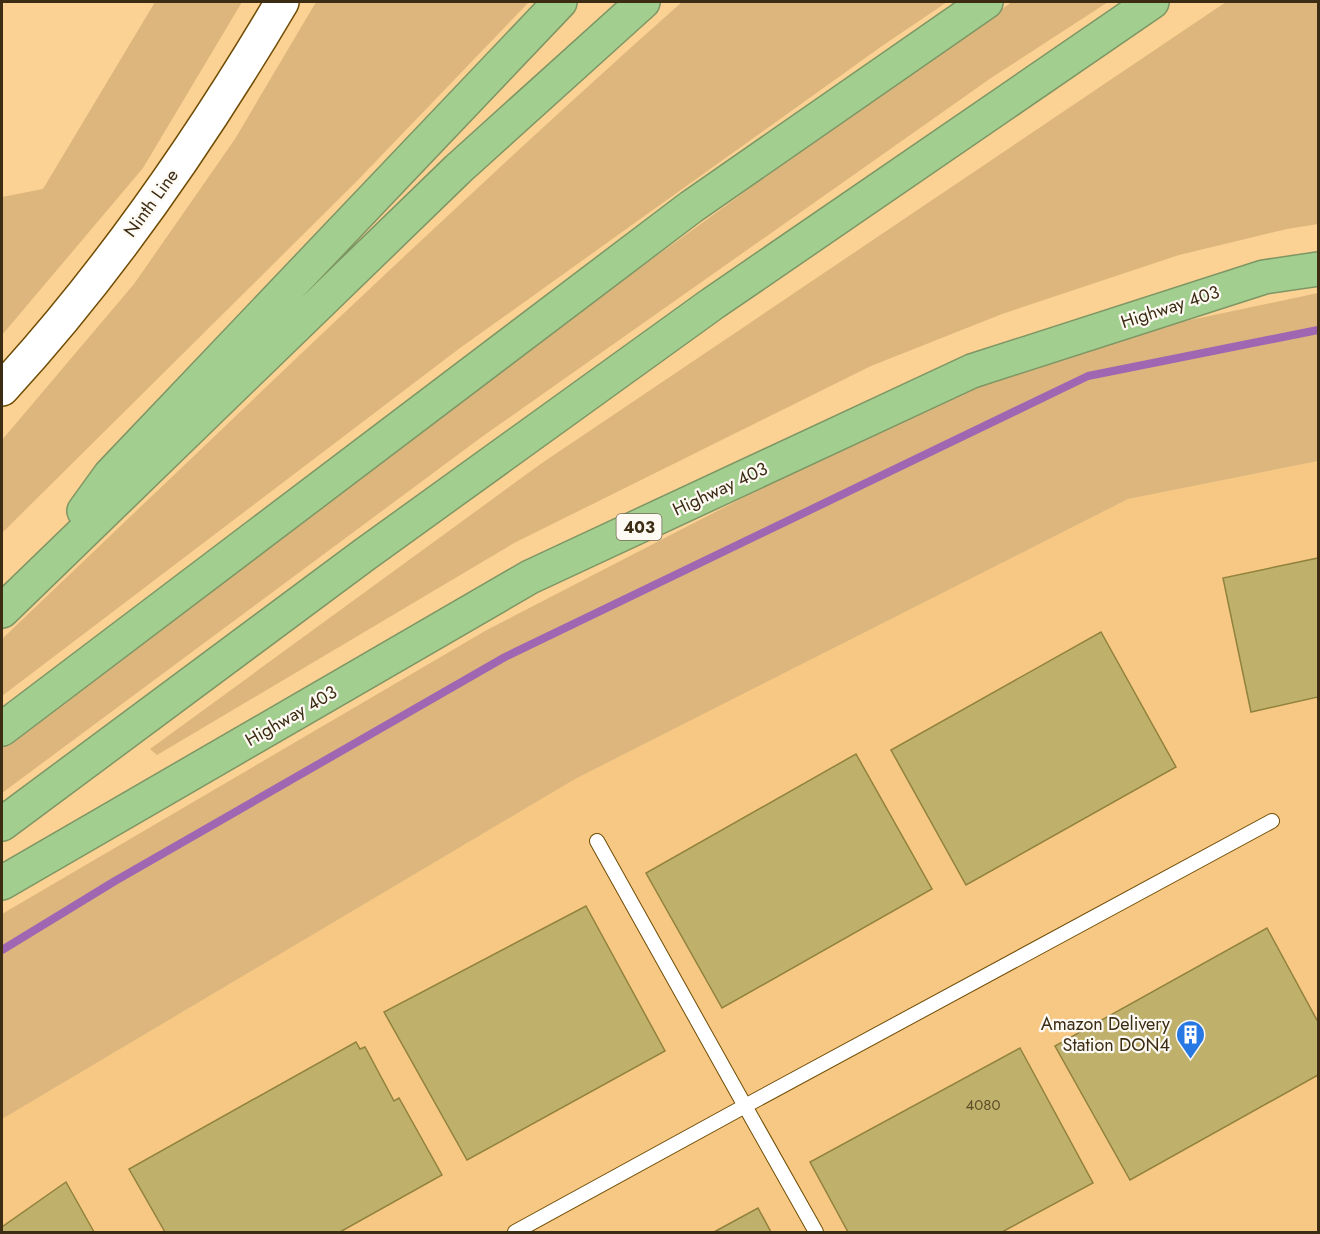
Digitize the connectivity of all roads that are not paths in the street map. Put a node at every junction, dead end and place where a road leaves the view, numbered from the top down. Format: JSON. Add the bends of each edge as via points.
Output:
{"nodes":[{"id":1,"x":282,"y":2,"type":"edge"},
{"id":2,"x":560,"y":2,"type":"edge"},
{"id":3,"x":643,"y":2,"type":"edge"},
{"id":4,"x":986,"y":2,"type":"edge"},
{"id":5,"x":1152,"y":2,"type":"edge"},
{"id":6,"x":1318,"y":269,"type":"edge"},
{"id":7,"x":5,"y":380,"type":"edge"},
{"id":8,"x":39,"y":576,"type":"junction"},
{"id":9,"x":2,"y":610,"type":"edge"},
{"id":10,"x":2,"y":729,"type":"edge"},
{"id":11,"x":1272,"y":821,"type":"dead end"},
{"id":12,"x":2,"y":824,"type":"edge"},
{"id":13,"x":597,"y":842,"type":"dead end"},
{"id":14,"x":2,"y":883,"type":"edge"},
{"id":15,"x":745,"y":1106,"type":"junction"},
{"id":16,"x":515,"y":1233,"type":"edge"},
{"id":17,"x":816,"y":1233,"type":"edge"}],
"edges":[{"from":1,"to":7,"type":"main road","name":"Ninth Line","via":[[174,172],[102,272]]},
{"from":2,"to":8,"type":"highway","via":[[110,475]]},
{"from":3,"to":8,"type":"highway","via":[[458,170]]},
{"from":4,"to":10,"type":"highway","via":[[691,207]]},
{"from":5,"to":12,"type":"highway","via":[[711,304]]},
{"from":6,"to":14,"type":"highway","name":"Highway 403","number":"403","via":[[1264,277],[962,376],[530,578]]},
{"from":8,"to":9,"type":"highway"},
{"from":11,"to":15,"type":"lane"},
{"from":13,"to":15,"type":"lane"},
{"from":15,"to":16,"type":"lane"},
{"from":15,"to":17,"type":"lane"}]}
